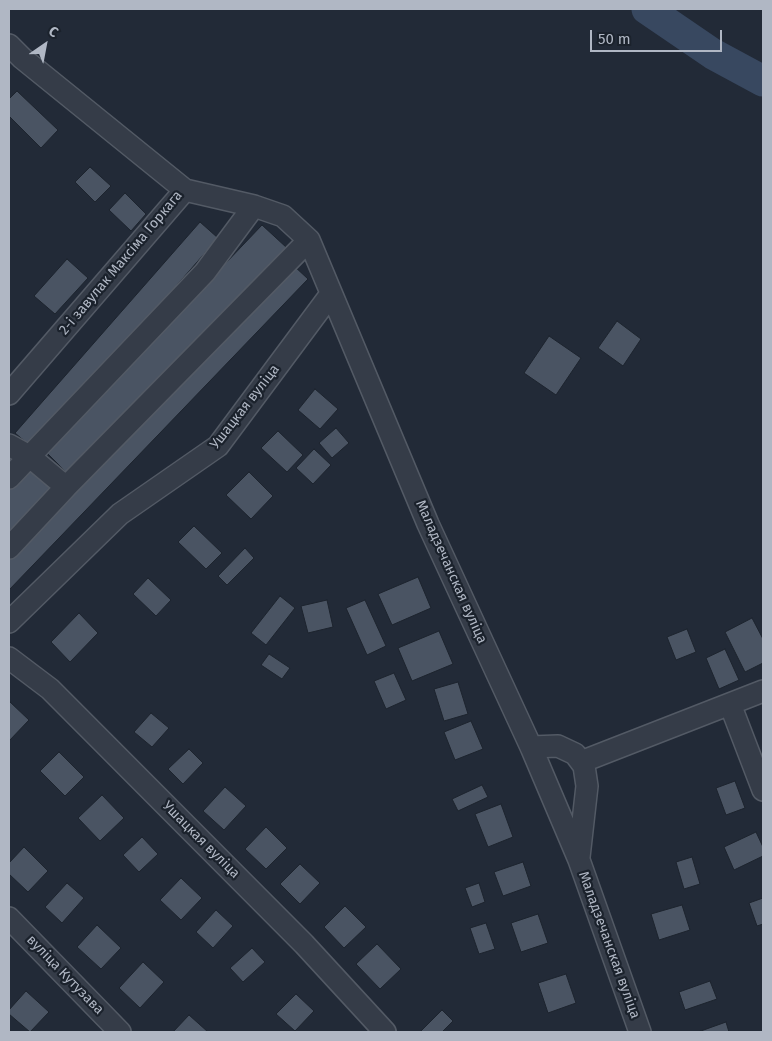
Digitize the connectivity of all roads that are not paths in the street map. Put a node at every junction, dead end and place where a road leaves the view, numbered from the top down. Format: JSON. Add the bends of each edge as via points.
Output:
{"nodes":[{"id":1,"x":9,"y":45,"type":"edge"},
{"id":2,"x":185,"y":190,"type":"junction"},
{"id":3,"x":254,"y":206,"type":"junction"},
{"id":4,"x":308,"y":240,"type":"junction"},
{"id":5,"x":330,"y":294,"type":"junction"},
{"id":6,"x":9,"y":394,"type":"edge"},
{"id":7,"x":9,"y":445,"type":"edge"},
{"id":8,"x":29,"y":456,"type":"junction"},
{"id":9,"x":9,"y":478,"type":"edge"},
{"id":10,"x":66,"y":487,"type":"junction"},
{"id":11,"x":9,"y":548,"type":"edge"},
{"id":12,"x":9,"y":622,"type":"edge"},
{"id":13,"x":9,"y":658,"type":"edge"},
{"id":14,"x":763,"y":691,"type":"edge"},
{"id":15,"x":730,"y":704,"type":"junction"},
{"id":16,"x":531,"y":746,"type":"junction"},
{"id":17,"x":581,"y":762,"type":"junction"},
{"id":18,"x":763,"y":790,"type":"edge"},
{"id":19,"x":578,"y":860,"type":"junction"},
{"id":20,"x":9,"y":918,"type":"edge"},
{"id":21,"x":120,"y":1032,"type":"edge"},
{"id":22,"x":385,"y":1032,"type":"edge"},
{"id":23,"x":640,"y":1032,"type":"edge"}],
"edges":[{"from":1,"to":2,"type":"street","name":"2-і завулак Максіма Горкага"},
{"from":2,"to":3,"type":"street","name":"Маладзечанская вуліца"},
{"from":2,"to":6,"type":"street","name":"2-і завулак Максіма Горкага"},
{"from":3,"to":4,"type":"street","name":"Маладзечанская вуліца","via":[[283,216]]},
{"from":3,"to":8,"type":"street","via":[[205,272]]},
{"from":4,"to":5,"type":"street","name":"Маладзечанская вуліца"},
{"from":4,"to":10,"type":"street"},
{"from":5,"to":12,"type":"street","name":"Ушацкая вуліца","via":[[218,446],[120,514]]},
{"from":5,"to":16,"type":"street","name":"Маладзечанская вуліца","via":[[428,524]]},
{"from":7,"to":8,"type":"street"},
{"from":8,"to":9,"type":"street"},
{"from":8,"to":10,"type":"street"},
{"from":10,"to":11,"type":"street"},
{"from":13,"to":22,"type":"street","name":"Ушацкая вуліца","via":[[50,689],[304,944]]},
{"from":14,"to":15,"type":"street"},
{"from":15,"to":17,"type":"street"},
{"from":15,"to":18,"type":"street"},
{"from":16,"to":17,"type":"street","via":[[558,746],[575,754]]},
{"from":16,"to":19,"type":"street","name":"Маладзечанская вуліца"},
{"from":17,"to":19,"type":"street","via":[[587,786]]},
{"from":19,"to":23,"type":"street","name":"Маладзечанская вуліца"},
{"from":20,"to":21,"type":"street","name":"вуліца Кутузава"}]}
